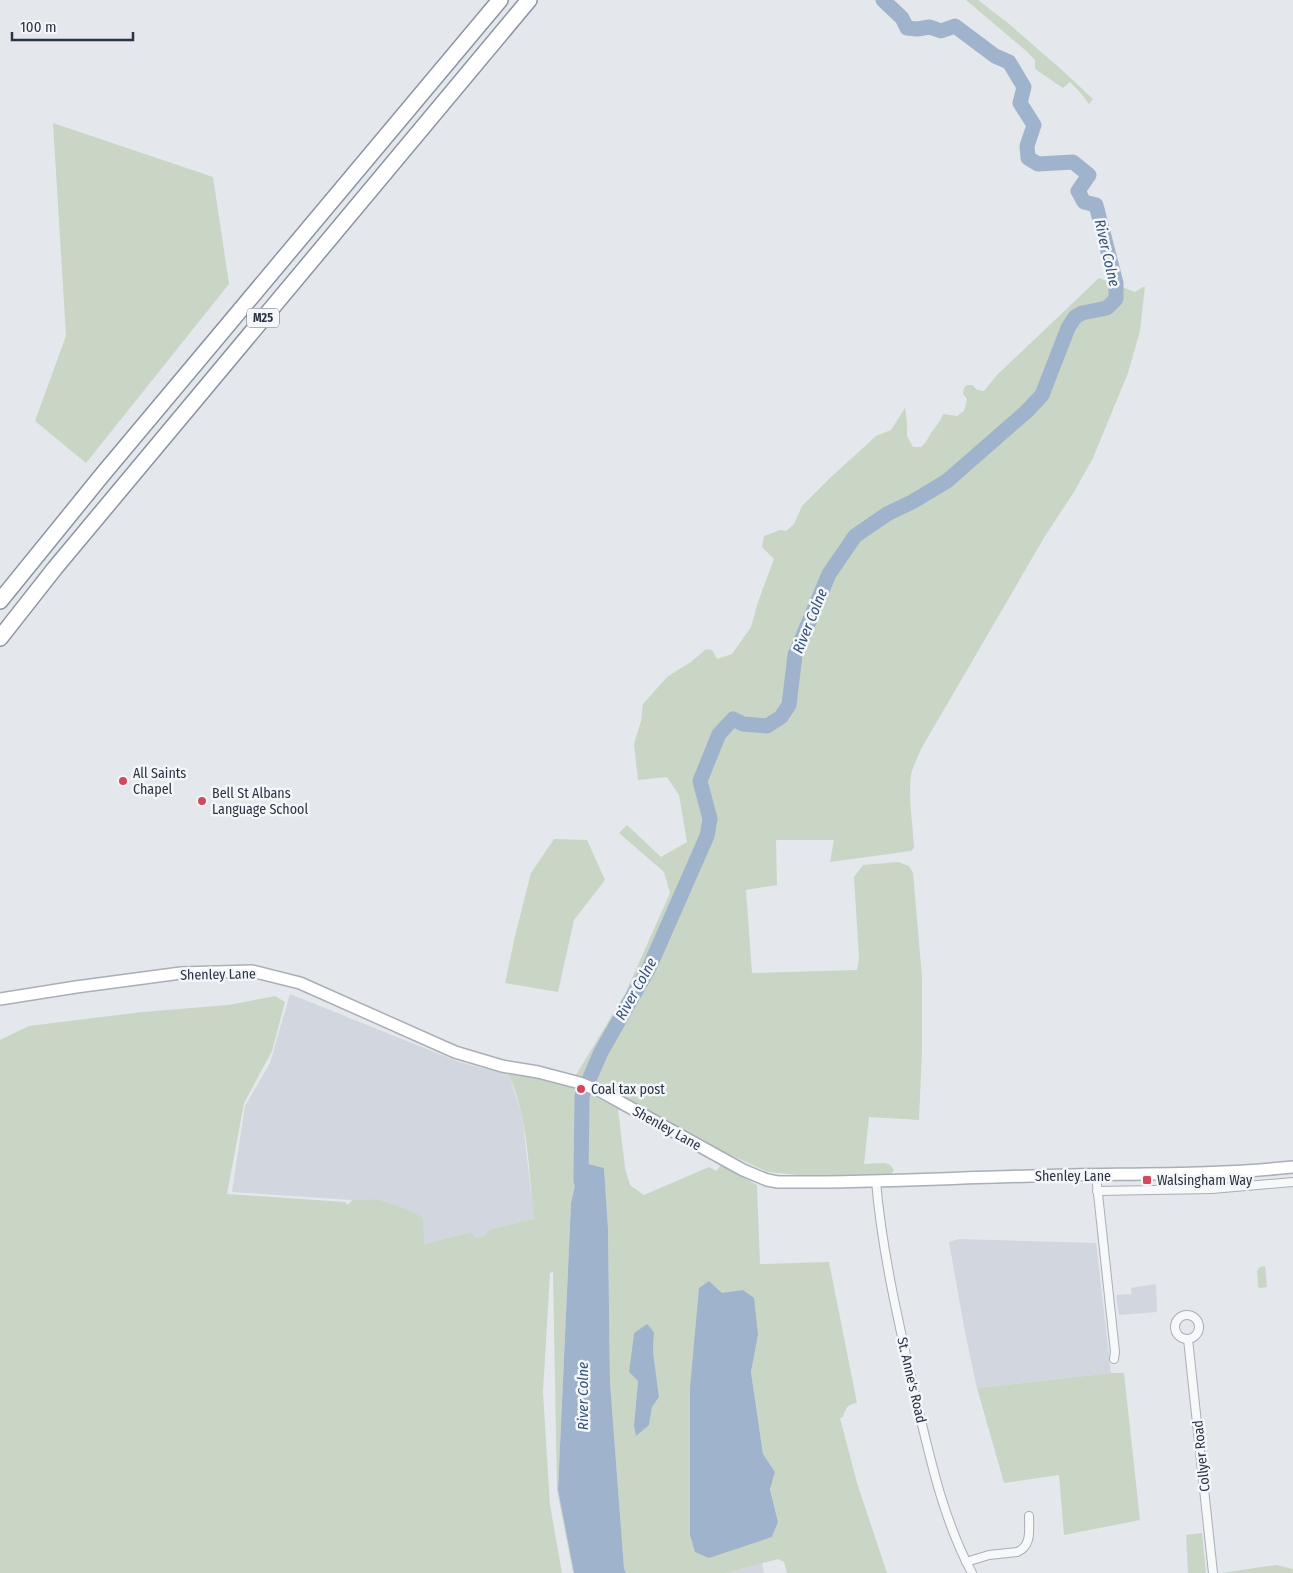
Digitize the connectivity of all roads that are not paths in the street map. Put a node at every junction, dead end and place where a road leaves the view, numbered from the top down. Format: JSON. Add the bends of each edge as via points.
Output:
{"nodes":[{"id":1,"x":500,"y":0,"type":"edge"},
{"id":2,"x":529,"y":0,"type":"edge"},
{"id":3,"x":0,"y":601,"type":"edge"},
{"id":4,"x":0,"y":638,"type":"edge"},
{"id":5,"x":0,"y":998,"type":"edge"},
{"id":6,"x":1293,"y":1167,"type":"edge"},
{"id":7,"x":1096,"y":1175,"type":"junction"},
{"id":8,"x":876,"y":1181,"type":"junction"},
{"id":9,"x":1293,"y":1182,"type":"edge"},
{"id":10,"x":1097,"y":1191,"type":"junction"},
{"id":11,"x":1188,"y":1339,"type":"dead end"},
{"id":12,"x":1114,"y":1359,"type":"dead end"},
{"id":13,"x":1030,"y":1516,"type":"dead end"},
{"id":14,"x":966,"y":1562,"type":"junction"},
{"id":15,"x":972,"y":1573,"type":"edge"},
{"id":16,"x":1213,"y":1573,"type":"edge"}],
"edges":[{"from":1,"to":3,"type":"highway","number":"M25"},
{"from":2,"to":4,"type":"highway","number":"M25"},
{"from":5,"to":8,"type":"main road","name":"Shenley Lane","via":[[181,973],[252,971],[300,983],[456,1052],[580,1083],[767,1180]]},
{"from":6,"to":7,"type":"main road","name":"Shenley Lane","via":[[1208,1174]]},
{"from":7,"to":8,"type":"main road","name":"Shenley Lane"},
{"from":7,"to":10,"type":"street"},
{"from":8,"to":14,"type":"street","name":"St. Anne's Road","via":[[896,1306],[927,1445]]},
{"from":9,"to":10,"type":"street","name":"Shenley Lane","via":[[1212,1190]]},
{"from":10,"to":12,"type":"street","via":[[1116,1352]]},
{"from":11,"to":16,"type":"street","name":"Collyer Road"},
{"from":13,"to":14,"type":"street","via":[[1026,1545],[1017,1552]]},
{"from":14,"to":15,"type":"street","name":"St. Anne's Road"}]}
